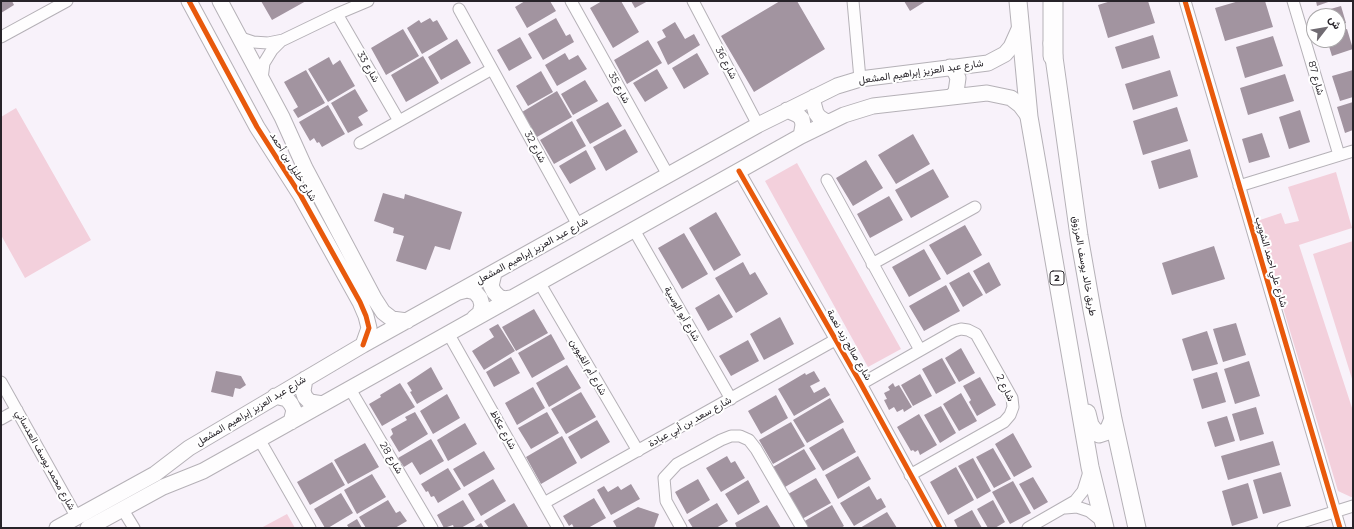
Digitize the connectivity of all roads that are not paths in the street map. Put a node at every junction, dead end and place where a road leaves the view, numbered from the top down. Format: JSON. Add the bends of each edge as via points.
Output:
{"nodes":[{"id":1,"x":67,"y":1,"type":"edge"},
{"id":2,"x":220,"y":1,"type":"edge"},
{"id":3,"x":368,"y":1,"type":"edge"},
{"id":4,"x":571,"y":1,"type":"edge"},
{"id":5,"x":693,"y":1,"type":"edge"},
{"id":6,"x":853,"y":1,"type":"edge"},
{"id":7,"x":1018,"y":1,"type":"edge"},
{"id":8,"x":1047,"y":1,"type":"edge"},
{"id":9,"x":1053,"y":1,"type":"edge"},
{"id":10,"x":1185,"y":1,"type":"edge"},
{"id":11,"x":1293,"y":1,"type":"edge"},
{"id":12,"x":194,"y":4,"type":"edge"},
{"id":13,"x":459,"y":9,"type":"dead end"},
{"id":14,"x":337,"y":14,"type":"junction"},
{"id":15,"x":1020,"y":27,"type":"junction"},
{"id":16,"x":1,"y":37,"type":"edge"},
{"id":17,"x":238,"y":37,"type":"junction"},
{"id":18,"x":283,"y":40,"type":"junction"},
{"id":19,"x":1053,"y":56,"type":"junction"},
{"id":20,"x":950,"y":67,"type":"junction"},
{"id":21,"x":492,"y":69,"type":"junction"},
{"id":22,"x":262,"y":79,"type":"junction"},
{"id":23,"x":860,"y":79,"type":"junction"},
{"id":24,"x":814,"y":97,"type":"junction"},
{"id":25,"x":951,"y":97,"type":"junction"},
{"id":26,"x":787,"y":110,"type":"junction"},
{"id":27,"x":1029,"y":117,"type":"junction"},
{"id":28,"x":399,"y":121,"type":"junction"},
{"id":29,"x":828,"y":122,"type":"junction"},
{"id":30,"x":758,"y":125,"type":"junction"},
{"id":31,"x":287,"y":128,"type":"junction"},
{"id":32,"x":801,"y":136,"type":"junction"},
{"id":33,"x":266,"y":141,"type":"junction"},
{"id":34,"x":360,"y":142,"type":"dead end"},
{"id":35,"x":1353,"y":151,"type":"edge"},
{"id":36,"x":1339,"y":155,"type":"junction"},
{"id":37,"x":739,"y":171,"type":"junction"},
{"id":38,"x":668,"y":175,"type":"junction"},
{"id":39,"x":827,"y":180,"type":"dead end"},
{"id":40,"x":1239,"y":186,"type":"junction"},
{"id":41,"x":974,"y":207,"type":"dead end"},
{"id":42,"x":578,"y":225,"type":"junction"},
{"id":43,"x":634,"y":230,"type":"junction"},
{"id":44,"x":872,"y":264,"type":"junction"},
{"id":45,"x":494,"y":273,"type":"junction"},
{"id":46,"x":539,"y":282,"type":"junction"},
{"id":47,"x":459,"y":292,"type":"junction"},
{"id":48,"x":1060,"y":294,"type":"junction"},
{"id":49,"x":512,"y":298,"type":"junction"},
{"id":50,"x":474,"y":318,"type":"junction"},
{"id":51,"x":407,"y":321,"type":"junction"},
{"id":52,"x":448,"y":333,"type":"junction"},
{"id":53,"x":835,"y":340,"type":"junction"},
{"id":54,"x":363,"y":345,"type":"junction"},
{"id":55,"x":920,"y":350,"type":"junction"},
{"id":56,"x":305,"y":379,"type":"junction"},
{"id":57,"x":1,"y":382,"type":"edge"},
{"id":58,"x":861,"y":384,"type":"junction"},
{"id":59,"x":350,"y":389,"type":"junction"},
{"id":60,"x":275,"y":396,"type":"junction"},
{"id":61,"x":731,"y":399,"type":"junction"},
{"id":62,"x":323,"y":404,"type":"junction"},
{"id":63,"x":17,"y":410,"type":"junction"},
{"id":64,"x":1,"y":419,"type":"edge"},
{"id":65,"x":1113,"y":419,"type":"junction"},
{"id":66,"x":291,"y":422,"type":"junction"},
{"id":67,"x":259,"y":439,"type":"junction"},
{"id":68,"x":189,"y":448,"type":"junction"},
{"id":69,"x":638,"y":451,"type":"junction"},
{"id":70,"x":1090,"y":467,"type":"junction"},
{"id":71,"x":203,"y":471,"type":"junction"},
{"id":72,"x":910,"y":475,"type":"junction"},
{"id":73,"x":544,"y":503,"type":"junction"},
{"id":74,"x":1353,"y":506,"type":"edge"},
{"id":75,"x":1065,"y":508,"type":"junction"},
{"id":76,"x":123,"y":510,"type":"junction"},
{"id":77,"x":1335,"y":512,"type":"junction"},
{"id":78,"x":76,"y":516,"type":"junction"},
{"id":79,"x":57,"y":528,"type":"edge"},
{"id":80,"x":88,"y":528,"type":"edge"},
{"id":81,"x":134,"y":528,"type":"edge"},
{"id":82,"x":310,"y":528,"type":"edge"},
{"id":83,"x":432,"y":528,"type":"edge"},
{"id":84,"x":558,"y":528,"type":"edge"},
{"id":85,"x":681,"y":528,"type":"edge"},
{"id":86,"x":802,"y":528,"type":"edge"},
{"id":87,"x":940,"y":528,"type":"edge"},
{"id":88,"x":1028,"y":528,"type":"edge"},
{"id":89,"x":1104,"y":528,"type":"edge"},
{"id":90,"x":1137,"y":528,"type":"edge"},
{"id":91,"x":1283,"y":528,"type":"edge"},
{"id":92,"x":1340,"y":528,"type":"edge"}],
"edges":[{"from":1,"to":16,"type":"street"},
{"from":2,"to":17,"type":"main road","name":"شارع خليل بن أحمد"},
{"from":3,"to":14,"type":"street"},
{"from":4,"to":38,"type":"street","name":"شارع 35"},
{"from":5,"to":30,"type":"street","name":"شارع 36"},
{"from":6,"to":23,"type":"street"},
{"from":7,"to":15,"type":"main road","number":"2"},
{"from":8,"to":19,"type":"main road","name":"طريق خالد يوسف المرزوق"},
{"from":9,"to":19,"type":"highway"},
{"from":10,"to":40,"type":"street","name":"شارع علي احمد الشويب"},
{"from":11,"to":36,"type":"street","name":"شارع 87"},
{"from":12,"to":33,"type":"main road","name":"شارع خليل بن أحمد"},
{"from":13,"to":21,"type":"street","name":"شارع 32"},
{"from":14,"to":18,"type":"street"},
{"from":14,"to":28,"type":"street","name":"شارع 33"},
{"from":15,"to":20,"type":"main road","name":"شارع عبد العزيز إبراهيم المشعل","via":[[1011,47],[999,59],[988,63]]},
{"from":15,"to":27,"type":"main road","number":"2"},
{"from":17,"to":18,"type":"street","via":[[268,43]]},
{"from":17,"to":22,"type":"main road","name":"شارع خليل بن أحمد"},
{"from":18,"to":22,"type":"street","via":[[272,50],[264,63]]},
{"from":19,"to":65,"type":"main road","name":"طريق خالد يوسف المرزوق","via":[[1079,236]]},
{"from":20,"to":23,"type":"main road","name":"شارع عبد العزيز إبراهيم المشعل"},
{"from":20,"to":25,"type":"main road","via":[[958,78],[956,92]]},
{"from":21,"to":28,"type":"street"},
{"from":21,"to":42,"type":"street","name":"شارع 32"},
{"from":22,"to":31,"type":"main road","name":"شارع خليل بن أحمد"},
{"from":23,"to":24,"type":"main road","name":"شارع عبد العزيز إبراهيم المشعل"},
{"from":24,"to":26,"type":"main road","name":"شارع عبد العزيز إبراهيم المشعل"},
{"from":24,"to":29,"type":"main road","via":[[816,113]]},
{"from":25,"to":27,"type":"main road","via":[[1000,94],[1020,105]]},
{"from":25,"to":29,"type":"main road","via":[[874,106],[856,110]]},
{"from":26,"to":30,"type":"main road","name":"شارع عبد العزيز إبراهيم المشعل"},
{"from":26,"to":32,"type":"main road","via":[[793,111],[802,119]]},
{"from":27,"to":48,"type":"main road","number":"2"},
{"from":28,"to":34,"type":"street"},
{"from":29,"to":32,"type":"main road"},
{"from":30,"to":38,"type":"main road","name":"شارع عبد العزيز إبراهيم المشعل"},
{"from":31,"to":33,"type":"main road","via":[[286,134],[277,141]]},
{"from":31,"to":51,"type":"main road","name":"شارع خليل بن أحمد","via":[[305,168],[374,298],[383,312],[392,319]]},
{"from":32,"to":37,"type":"main road"},
{"from":33,"to":54,"type":"main road","name":"شارع خليل بن أحمد","via":[[302,196],[366,316],[369,328]]},
{"from":35,"to":36,"type":"street"},
{"from":36,"to":40,"type":"street"},
{"from":37,"to":43,"type":"main road"},
{"from":37,"to":53,"type":"street","name":"شارع صالح زيد نعمة"},
{"from":38,"to":42,"type":"main road","name":"شارع عبد العزيز إبراهيم المشعل"},
{"from":39,"to":44,"type":"street"},
{"from":40,"to":77,"type":"street","name":"شارع علي احمد الشويب"},
{"from":41,"to":44,"type":"street"},
{"from":42,"to":45,"type":"main road","name":"شارع عبد العزيز إبراهيم المشعل"},
{"from":43,"to":46,"type":"main road"},
{"from":43,"to":61,"type":"street","name":"شارع أبو الوسية"},
{"from":44,"to":55,"type":"street"},
{"from":45,"to":47,"type":"main road","name":"شارع عبد العزيز إبراهيم المشعل"},
{"from":45,"to":49,"type":"main road","via":[[491,286],[494,292],[499,297]]},
{"from":46,"to":49,"type":"main road"},
{"from":46,"to":69,"type":"street","name":"شارع أم القيوين"},
{"from":47,"to":50,"type":"main road","via":[[474,292],[480,298],[480,313]]},
{"from":47,"to":51,"type":"main road","name":"شارع عبد العزيز إبراهيم المشعل"},
{"from":48,"to":65,"type":"main road","via":[[1074,343],[1090,425],[1095,432],[1104,433],[1111,426]]},
{"from":48,"to":70,"type":"main road","number":"2"},
{"from":49,"to":50,"type":"main road"},
{"from":50,"to":52,"type":"main road"},
{"from":51,"to":54,"type":"main road","name":"شارع عبد العزيز إبراهيم المشعل"},
{"from":52,"to":59,"type":"main road"},
{"from":52,"to":73,"type":"street","name":"شارع عكاظ"},
{"from":53,"to":58,"type":"street","name":"شارع صالح زيد نعمة"},
{"from":53,"to":61,"type":"street","name":"شارع سعد بن أبي عبادة"},
{"from":54,"to":56,"type":"main road","name":"شارع عبد العزيز إبراهيم المشعل"},
{"from":55,"to":58,"type":"street","name":"شارع 2"},
{"from":55,"to":72,"type":"street","name":"شارع 2","via":[[954,331],[968,330],[976,334],[1012,398],[1013,407],[1004,422]]},
{"from":56,"to":60,"type":"main road","name":"شارع عبد العزيز إبراهيم المشعل"},
{"from":56,"to":62,"type":"main road","via":[[305,397],[310,402]]},
{"from":57,"to":63,"type":"street","name":"شارع محمد يوسف العدساني"},
{"from":58,"to":72,"type":"street","name":"شارع صالح زيد نعمة"},
{"from":59,"to":62,"type":"main road"},
{"from":59,"to":83,"type":"street","name":"شارع 28"},
{"from":60,"to":66,"type":"main road","via":[[291,404],[294,417]]},
{"from":60,"to":68,"type":"main road","name":"شارع عبد العزيز إبراهيم المشعل"},
{"from":61,"to":69,"type":"street","name":"شارع سعد بن أبي عبادة"},
{"from":62,"to":66,"type":"main road"},
{"from":63,"to":64,"type":"street"},
{"from":63,"to":78,"type":"street","name":"شارع محمد يوسف العدساني"},
{"from":65,"to":90,"type":"main road","name":"طريق خالد يوسف المرزوق"},
{"from":66,"to":67,"type":"main road"},
{"from":67,"to":71,"type":"main road"},
{"from":67,"to":82,"type":"street"},
{"from":68,"to":71,"type":"main road","via":[[189,464],[197,471]]},
{"from":68,"to":78,"type":"main road","name":"شارع عبد العزيز إبراهيم المشعل","via":[[156,474]]},
{"from":69,"to":73,"type":"street","name":"شارع سعد بن أبي عبادة"},
{"from":70,"to":75,"type":"street","via":[[1083,491]]},
{"from":70,"to":89,"type":"main road","number":"2"},
{"from":71,"to":76,"type":"main road","via":[[163,487]]},
{"from":72,"to":87,"type":"street","name":"شارع صالح زيد نعمة"},
{"from":73,"to":84,"type":"street","name":"شارع عكاظ"},
{"from":74,"to":77,"type":"street"},
{"from":75,"to":88,"type":"street"},
{"from":75,"to":89,"type":"street","via":[[1077,507],[1089,511],[1099,519]]},
{"from":76,"to":80,"type":"main road"},
{"from":76,"to":81,"type":"street"},
{"from":77,"to":91,"type":"street"},
{"from":77,"to":92,"type":"street","name":"شارع علي احمد الشويب"},
{"from":78,"to":79,"type":"main road","name":"شارع عبد العزيز إبراهيم المشعل"},
{"from":85,"to":86,"type":"street","via":[[666,501],[664,478],[670,470],[732,436],[749,440]]}]}
